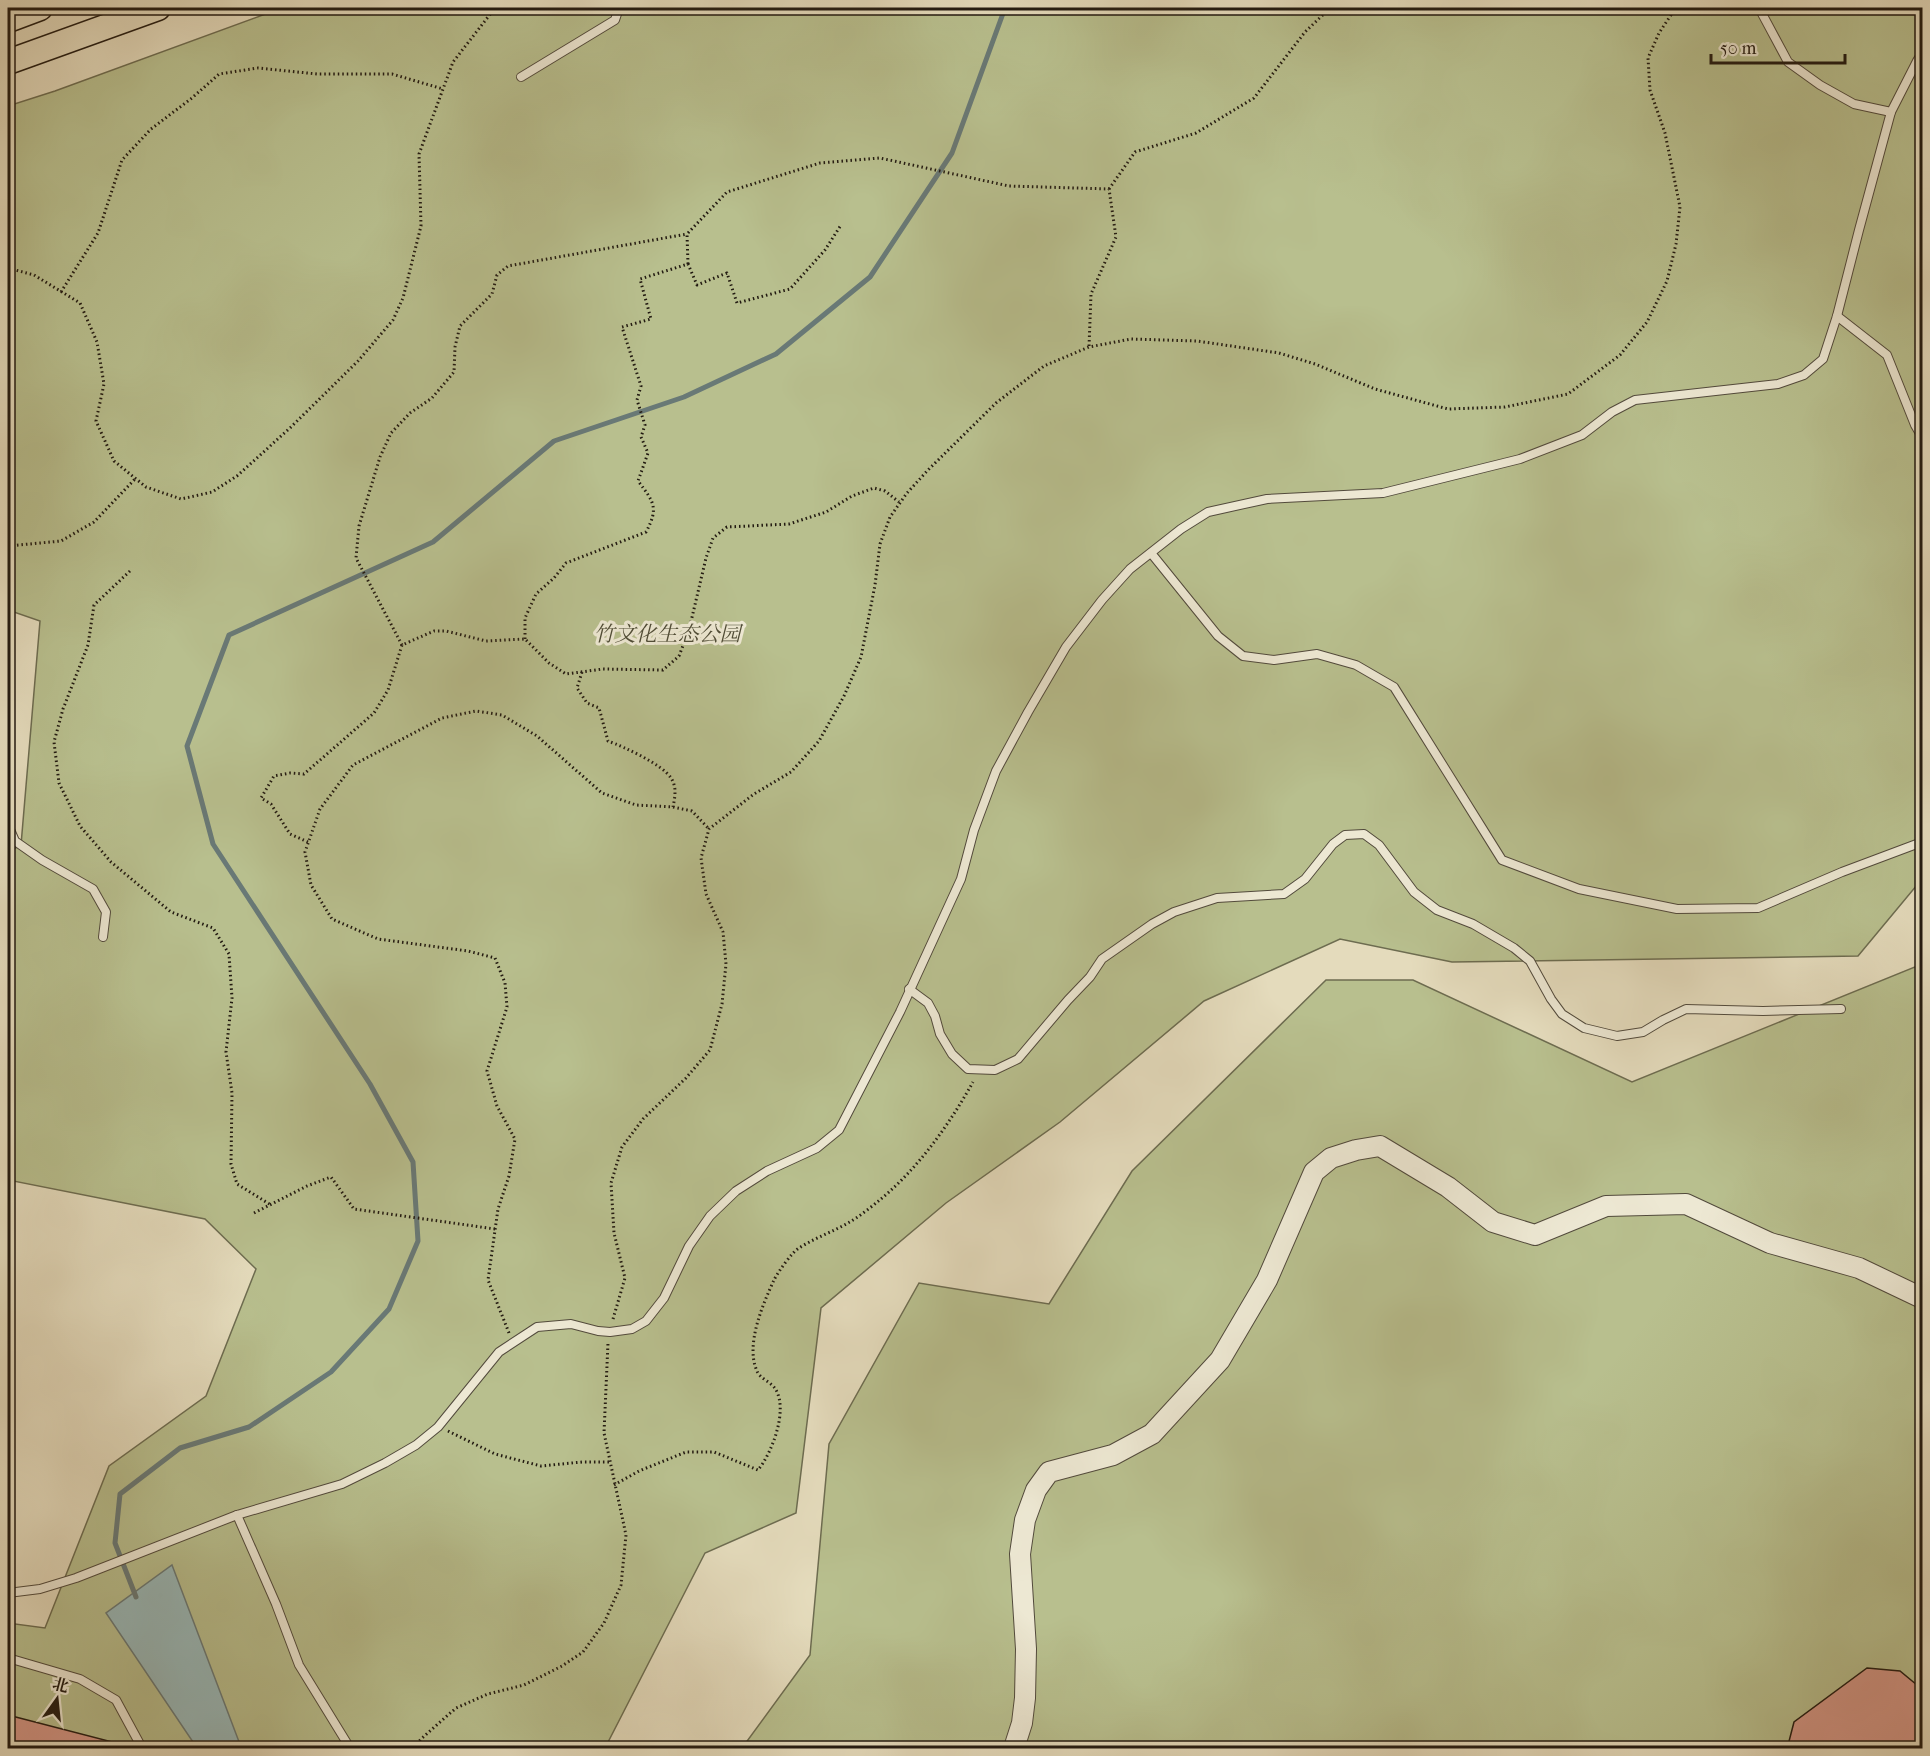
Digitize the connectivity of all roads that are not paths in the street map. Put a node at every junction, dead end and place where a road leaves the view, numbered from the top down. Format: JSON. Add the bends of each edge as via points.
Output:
{"nodes":[{"id":1,"x":40,"y":8,"type":"edge"},
{"id":2,"x":158,"y":8,"type":"edge"},
{"id":3,"x":619,"y":8,"type":"edge"},
{"id":4,"x":1759,"y":8,"type":"edge"},
{"id":5,"x":8,"y":20,"type":"edge"},
{"id":6,"x":1923,"y":53,"type":"edge"},
{"id":7,"x":8,"y":62,"type":"edge"},
{"id":8,"x":521,"y":76,"type":"dead end"},
{"id":9,"x":1891,"y":112,"type":"junction"},
{"id":10,"x":1837,"y":316,"type":"junction"},
{"id":11,"x":1923,"y":437,"type":"edge"},
{"id":12,"x":1151,"y":553,"type":"junction"},
{"id":13,"x":8,"y":825,"type":"edge"},
{"id":14,"x":1923,"y":842,"type":"edge"},
{"id":15,"x":103,"y":938,"type":"dead end"},
{"id":16,"x":909,"y":989,"type":"junction"},
{"id":17,"x":1841,"y":1009,"type":"dead end"},
{"id":18,"x":1923,"y":1298,"type":"edge"},
{"id":19,"x":237,"y":1515,"type":"junction"},
{"id":20,"x":8,"y":1593,"type":"edge"},
{"id":21,"x":8,"y":1658,"type":"edge"},
{"id":22,"x":142,"y":1749,"type":"edge"},
{"id":23,"x":350,"y":1749,"type":"edge"},
{"id":24,"x":1014,"y":1749,"type":"edge"}],
"edges":[{"from":1,"to":5,"type":"main road"},
{"from":2,"to":7,"type":"main road"},
{"from":3,"to":8,"type":"lane","via":[[615,20]]},
{"from":4,"to":9,"type":"lane","via":[[1788,62],[1820,86],[1854,104]]},
{"from":6,"to":9,"type":"lane"},
{"from":9,"to":10,"type":"lane"},
{"from":10,"to":11,"type":"lane","via":[[1887,355]]},
{"from":10,"to":12,"type":"lane","via":[[1823,359],[1804,375],[1778,384],[1635,400],[1582,435],[1520,459],[1383,493],[1267,499],[1208,512]]},
{"from":12,"to":14,"type":"lane","via":[[1218,636],[1244,656],[1274,660],[1317,654],[1356,665],[1394,687],[1502,860],[1579,889],[1677,909],[1758,908]]},
{"from":12,"to":16,"type":"lane","via":[[1102,600],[1066,647],[1028,712],[996,771],[961,879]]},
{"from":13,"to":15,"type":"lane","via":[[15,841],[93,889],[106,912]]},
{"from":16,"to":17,"type":"lane","via":[[928,1003],[952,1054],[968,1069],[995,1070],[1018,1059],[1102,960],[1152,924],[1217,898],[1284,894],[1305,879],[1333,844],[1345,835],[1364,834],[1379,845],[1414,892],[1437,910],[1473,924],[1530,961],[1562,1014],[1584,1028],[1617,1036],[1643,1032],[1686,1009]]},
{"from":16,"to":19,"type":"lane","via":[[839,1130],[817,1148],[767,1171],[736,1191],[710,1216],[689,1246],[664,1298],[646,1321],[632,1329],[610,1332],[571,1324],[537,1327],[499,1352],[438,1427],[416,1445],[342,1484]]},
{"from":18,"to":24,"type":"street","via":[[1859,1268],[1770,1243],[1686,1204],[1606,1206],[1535,1235],[1492,1222],[1448,1187],[1380,1146],[1331,1158],[1314,1172],[1267,1280],[1220,1360],[1152,1434],[1113,1455],[1049,1472],[1036,1490],[1025,1520],[1020,1554],[1025,1698]]},
{"from":19,"to":20,"type":"lane","via":[[75,1578],[40,1589]]},
{"from":19,"to":23,"type":"lane","via":[[299,1665]]},
{"from":21,"to":22,"type":"lane","via":[[80,1679],[116,1700]]}]}
